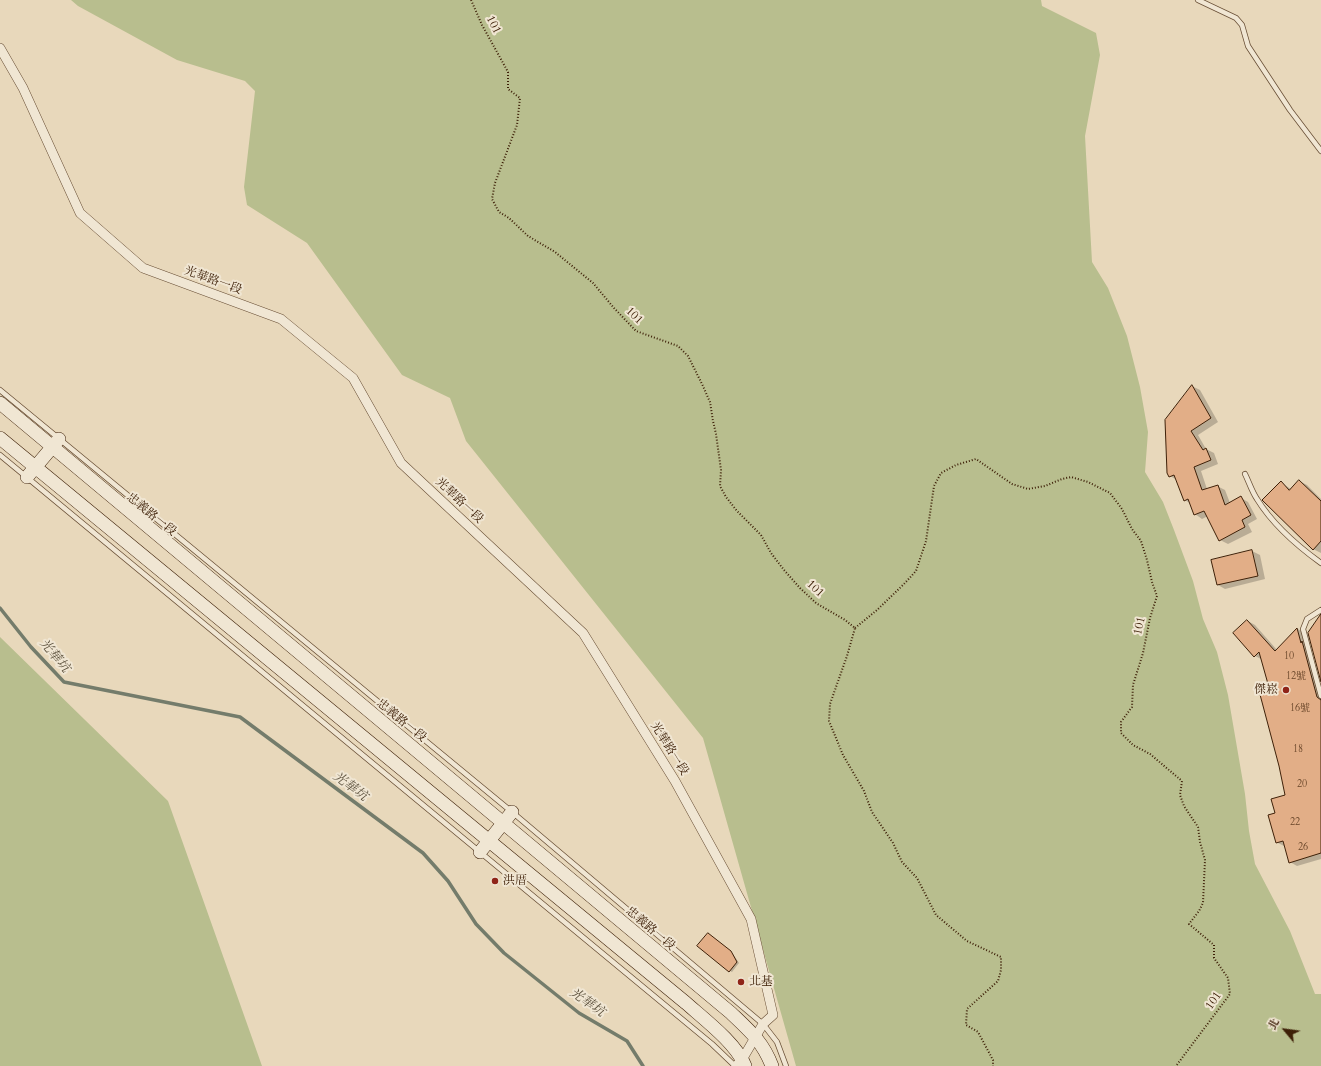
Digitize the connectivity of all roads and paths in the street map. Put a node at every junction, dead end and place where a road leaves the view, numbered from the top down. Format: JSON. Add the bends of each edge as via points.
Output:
{"nodes":[{"id":1,"x":471,"y":0,"type":"edge"},
{"id":2,"x":1198,"y":0,"type":"edge"},
{"id":3,"x":0,"y":48,"type":"edge"},
{"id":4,"x":1321,"y":151,"type":"edge"},
{"id":5,"x":0,"y":390,"type":"edge"},
{"id":6,"x":0,"y":403,"type":"edge"},
{"id":7,"x":0,"y":438,"type":"edge"},
{"id":8,"x":55,"y":442,"type":"junction"},
{"id":9,"x":0,"y":455,"type":"edge"},
{"id":10,"x":35,"y":467,"type":"junction"},
{"id":11,"x":1245,"y":474,"type":"dead end"},
{"id":12,"x":27,"y":477,"type":"junction"},
{"id":13,"x":1321,"y":563,"type":"edge"},
{"id":14,"x":1321,"y":610,"type":"edge"},
{"id":15,"x":855,"y":628,"type":"junction"},
{"id":16,"x":1321,"y":696,"type":"edge"},
{"id":17,"x":507,"y":817,"type":"junction"},
{"id":18,"x":490,"y":841,"type":"junction"},
{"id":19,"x":480,"y":852,"type":"junction"},
{"id":20,"x":763,"y":1024,"type":"junction"},
{"id":21,"x":756,"y":1037,"type":"junction"},
{"id":22,"x":740,"y":1064,"type":"edge"},
{"id":23,"x":772,"y":1066,"type":"edge"},
{"id":24,"x":786,"y":1066,"type":"edge"},
{"id":25,"x":993,"y":1066,"type":"edge"},
{"id":26,"x":1176,"y":1066,"type":"edge"}],
"edges":[{"from":1,"to":15,"type":"path","name":"101","via":[[508,72],[508,89],[520,98],[517,125],[495,183],[492,199],[499,212],[593,283],[636,332],[678,346],[688,356],[710,402],[716,434],[720,486],[726,497],[761,536],[771,553],[800,588],[816,603]]},
{"from":2,"to":4,"type":"lane","via":[[1236,18],[1242,26],[1248,46],[1290,110]]},
{"from":3,"to":20,"type":"street","name":"光華路一段","via":[[23,88],[80,213],[143,268],[281,319],[353,378],[400,463],[583,633],[675,781],[751,919],[773,1015]]},
{"from":5,"to":8,"type":"lane","name":"忠義路一段"},
{"from":6,"to":8,"type":"main road","name":"忠義路一段"},
{"from":7,"to":10,"type":"main road"},
{"from":8,"to":10,"type":"main road"},
{"from":8,"to":17,"type":"main road","name":"忠義路一段"},
{"from":9,"to":12,"type":"lane"},
{"from":10,"to":12,"type":"main road"},
{"from":10,"to":18,"type":"main road"},
{"from":11,"to":13,"type":"lane","via":[[1256,499],[1276,524],[1291,540]]},
{"from":12,"to":19,"type":"lane"},
{"from":14,"to":16,"type":"lane","via":[[1307,618],[1303,629]]},
{"from":15,"to":25,"type":"path","via":[[848,656],[830,704],[830,721],[843,755],[864,791],[872,812],[893,843],[902,862],[917,878],[936,915],[967,941],[1001,957],[998,981],[967,1009],[966,1025],[978,1032],[993,1060]]},
{"from":15,"to":26,"type":"path","name":"101","via":[[916,571],[926,541],[934,486],[940,473],[956,465],[976,459],[1012,484],[1028,489],[1071,477],[1110,493],[1122,509],[1141,541],[1157,596],[1133,685],[1132,707],[1121,722],[1121,733],[1133,745],[1150,754],[1182,781],[1180,796],[1198,827],[1205,860],[1203,903],[1189,924],[1214,945],[1214,958],[1228,978],[1230,994]]},
{"from":17,"to":18,"type":"main road"},
{"from":17,"to":20,"type":"lane","name":"忠義路一段"},
{"from":17,"to":21,"type":"main road","name":"忠義路一段"},
{"from":18,"to":19,"type":"main road"},
{"from":18,"to":22,"type":"main road","via":[[706,1021],[728,1041]]},
{"from":19,"to":22,"type":"lane","via":[[712,1044]]},
{"from":20,"to":21,"type":"street","name":"光華路一段"},
{"from":20,"to":24,"type":"lane","name":"忠義路一段","via":[[777,1042]]},
{"from":21,"to":22,"type":"street","name":"光華路一段"},
{"from":21,"to":23,"type":"main road","name":"忠義路一段"}]}
